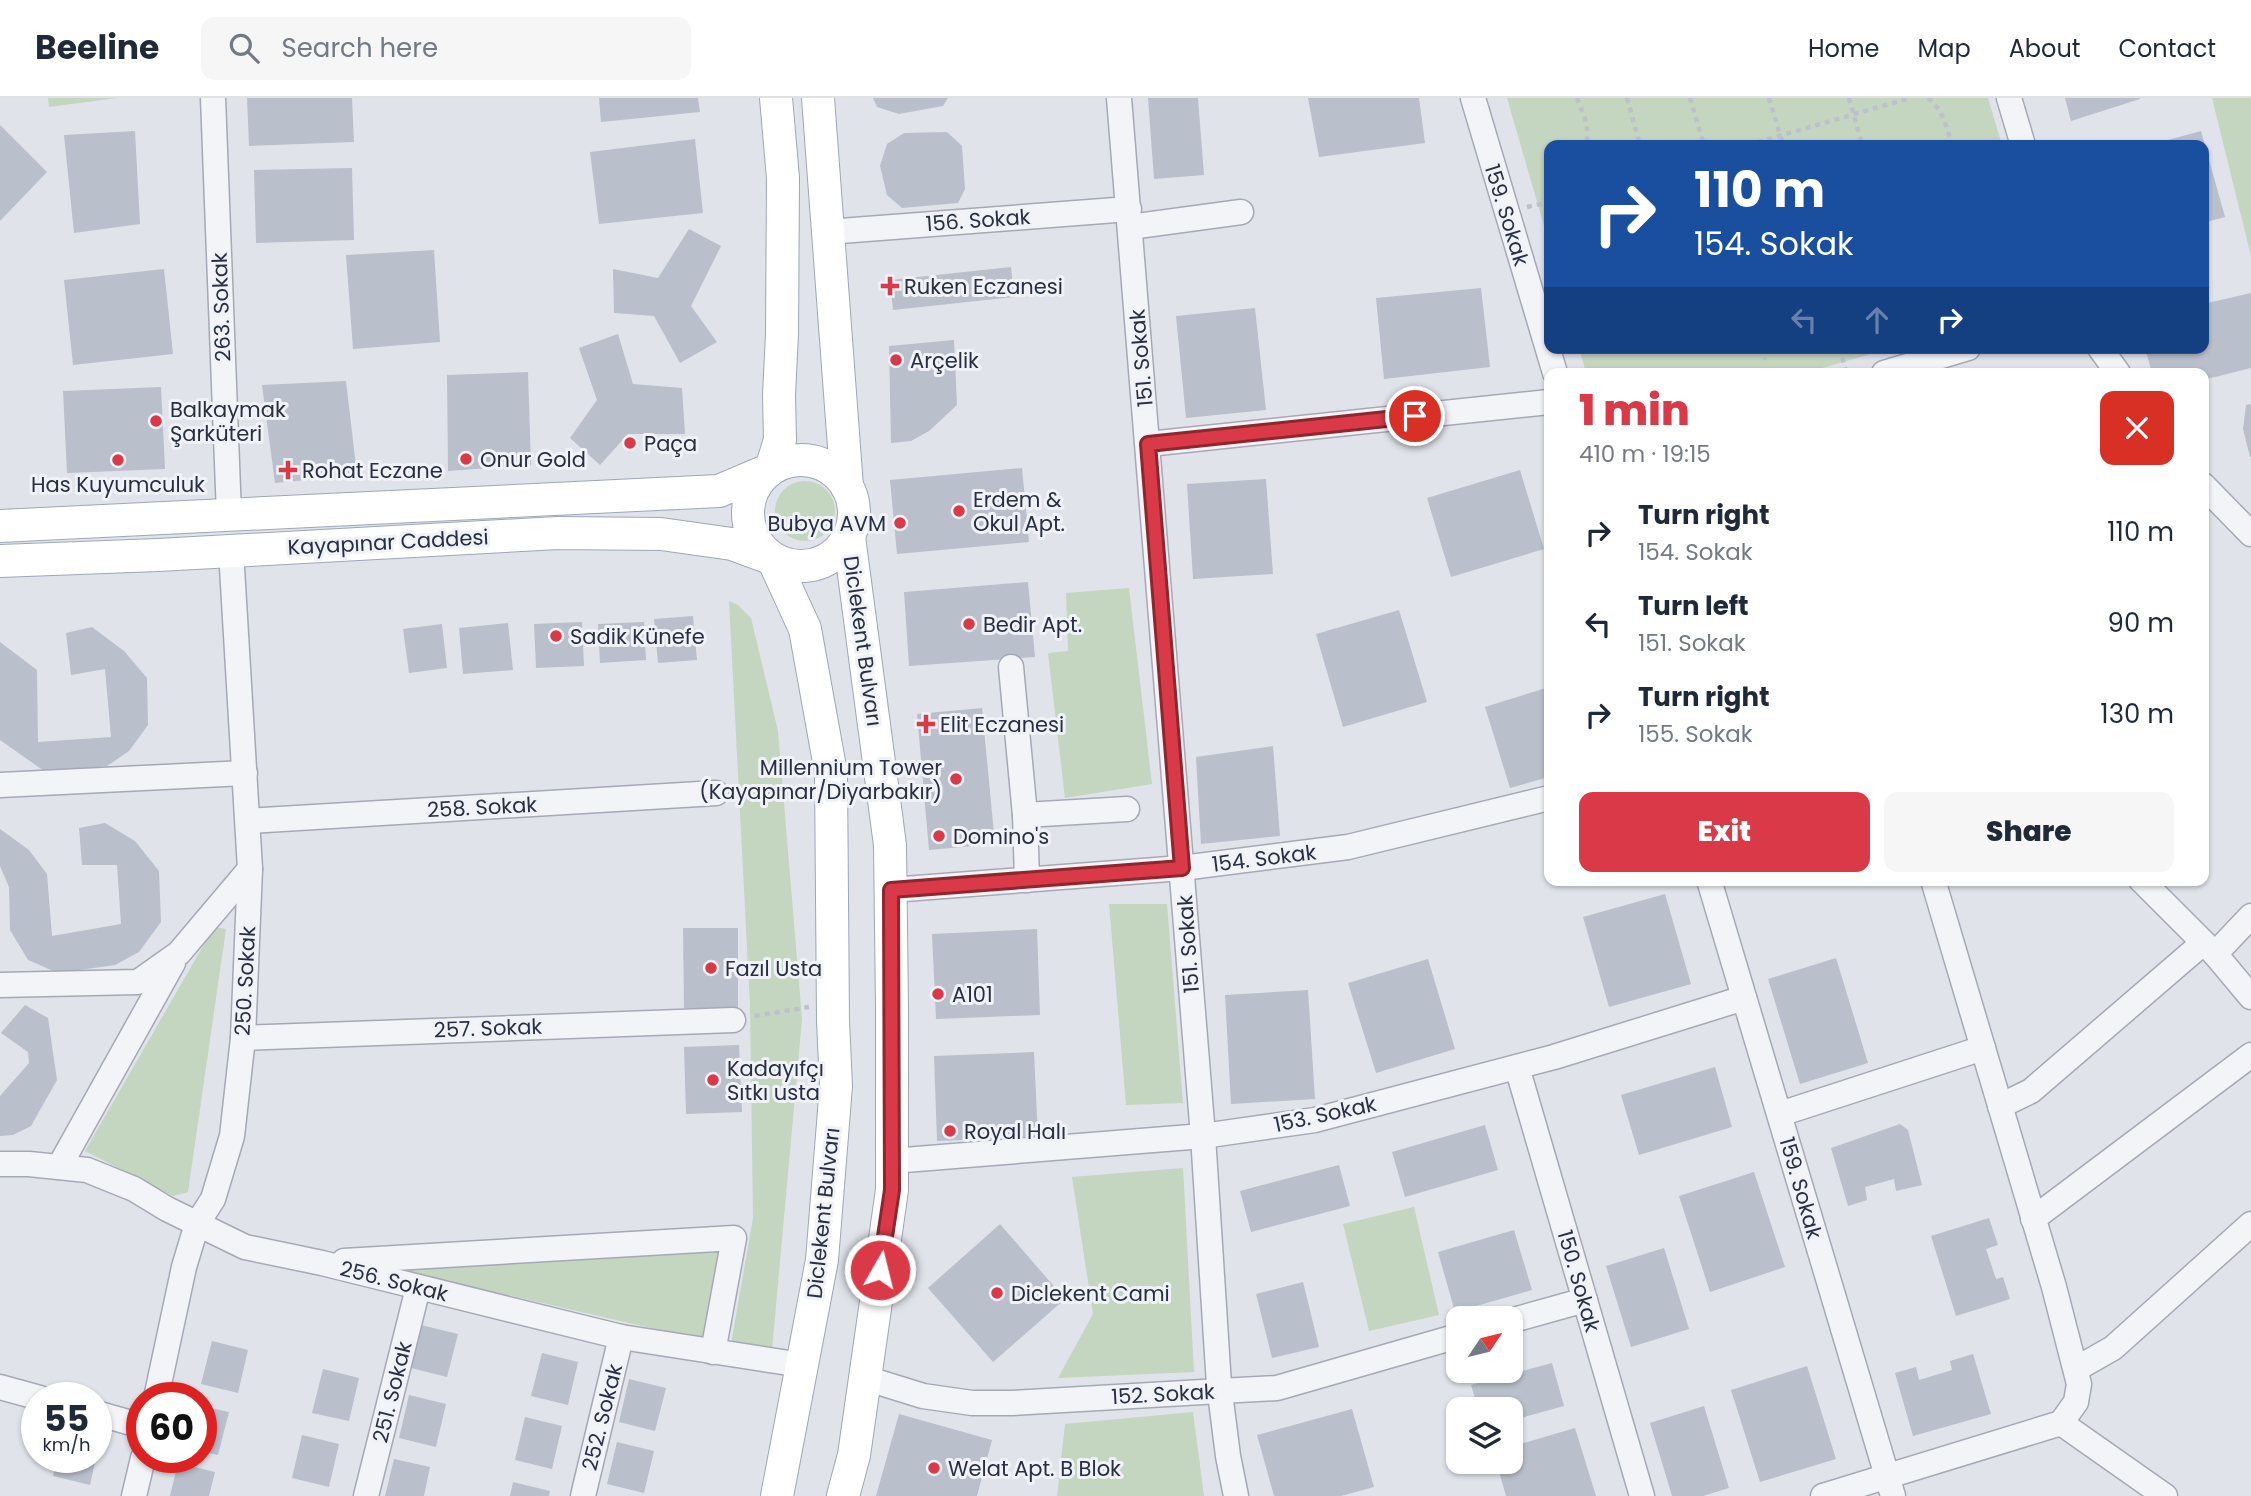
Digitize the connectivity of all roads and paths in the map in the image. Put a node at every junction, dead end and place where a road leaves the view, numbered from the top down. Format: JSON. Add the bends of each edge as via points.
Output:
{"nodes":[{"id":1,"x":213,"y":98,"type":"edge"},
{"id":2,"x":776,"y":98,"type":"edge"},
{"id":3,"x":818,"y":98,"type":"edge"},
{"id":4,"x":1119,"y":98,"type":"edge"},
{"id":5,"x":1473,"y":98,"type":"edge"},
{"id":6,"x":1577,"y":98,"type":"edge"},
{"id":7,"x":1628,"y":98,"type":"edge"},
{"id":8,"x":1690,"y":98,"type":"edge"},
{"id":9,"x":1769,"y":98,"type":"edge"},
{"id":10,"x":1849,"y":98,"type":"edge"},
{"id":11,"x":1910,"y":98,"type":"edge"},
{"id":12,"x":1928,"y":98,"type":"edge"},
{"id":13,"x":2009,"y":98,"type":"edge"},
{"id":14,"x":1853,"y":114,"type":"junction"},
{"id":15,"x":1780,"y":136,"type":"junction"},
{"id":16,"x":1587,"y":140,"type":"edge"},
{"id":17,"x":1639,"y":140,"type":"edge"},
{"id":18,"x":1703,"y":140,"type":"edge"},
{"id":19,"x":1766,"y":140,"type":"edge"},
{"id":20,"x":1781,"y":140,"type":"edge"},
{"id":21,"x":1861,"y":140,"type":"edge"},
{"id":22,"x":1950,"y":140,"type":"edge"},
{"id":23,"x":2022,"y":140,"type":"edge"},
{"id":24,"x":1241,"y":212,"type":"dead end"},
{"id":25,"x":1129,"y":218,"type":"junction"},
{"id":26,"x":828,"y":232,"type":"junction"},
{"id":27,"x":1544,"y":336,"type":"edge"},
{"id":28,"x":1764,"y":354,"type":"edge"},
{"id":29,"x":1948,"y":354,"type":"edge"},
{"id":30,"x":2105,"y":354,"type":"edge"},
{"id":31,"x":1765,"y":360,"type":"dead end"},
{"id":32,"x":1901,"y":368,"type":"edge"},
{"id":33,"x":2115,"y":368,"type":"edge"},
{"id":34,"x":1544,"y":403,"type":"edge"},
{"id":35,"x":1148,"y":444,"type":"junction"},
{"id":36,"x":771,"y":469,"type":"junction"},
{"id":37,"x":848,"y":487,"type":"junction"},
{"id":38,"x":2209,"y":491,"type":"edge"},
{"id":39,"x":229,"y":515,"type":"junction"},
{"id":40,"x":0,"y":526,"type":"edge"},
{"id":41,"x":2251,"y":534,"type":"edge"},
{"id":42,"x":849,"y":537,"type":"junction"},
{"id":43,"x":231,"y":551,"type":"junction"},
{"id":44,"x":773,"y":559,"type":"junction"},
{"id":45,"x":0,"y":561,"type":"edge"},
{"id":46,"x":1011,"y":667,"type":"dead end"},
{"id":47,"x":245,"y":773,"type":"junction"},
{"id":48,"x":0,"y":785,"type":"edge"},
{"id":49,"x":794,"y":792,"type":"dead end"},
{"id":50,"x":716,"y":793,"type":"joint"},
{"id":51,"x":1544,"y":799,"type":"edge"},
{"id":52,"x":1127,"y":809,"type":"dead end"},
{"id":53,"x":1024,"y":815,"type":"junction"},
{"id":54,"x":248,"y":821,"type":"junction"},
{"id":55,"x":1182,"y":868,"type":"junction"},
{"id":56,"x":250,"y":869,"type":"junction"},
{"id":57,"x":1027,"y":880,"type":"junction"},
{"id":58,"x":1711,"y":886,"type":"edge"},
{"id":59,"x":1935,"y":886,"type":"edge"},
{"id":60,"x":2147,"y":886,"type":"edge"},
{"id":61,"x":891,"y":890,"type":"junction"},
{"id":62,"x":2251,"y":916,"type":"edge"},
{"id":63,"x":2209,"y":948,"type":"junction"},
{"id":64,"x":179,"y":954,"type":"junction"},
{"id":65,"x":0,"y":985,"type":"edge"},
{"id":66,"x":2251,"y":997,"type":"edge"},
{"id":67,"x":1744,"y":998,"type":"junction"},
{"id":68,"x":810,"y":1007,"type":"dead end"},
{"id":69,"x":733,"y":1020,"type":"joint"},
{"id":70,"x":243,"y":1038,"type":"junction"},
{"id":71,"x":1983,"y":1048,"type":"junction"},
{"id":72,"x":2251,"y":1055,"type":"edge"},
{"id":73,"x":1517,"y":1067,"type":"junction"},
{"id":74,"x":2000,"y":1106,"type":"junction"},
{"id":75,"x":1780,"y":1114,"type":"junction"},
{"id":76,"x":1203,"y":1136,"type":"junction"},
{"id":77,"x":892,"y":1161,"type":"junction"},
{"id":78,"x":0,"y":1164,"type":"edge"},
{"id":79,"x":59,"y":1167,"type":"junction"},
{"id":80,"x":2033,"y":1219,"type":"junction"},
{"id":81,"x":197,"y":1224,"type":"junction"},
{"id":82,"x":2251,"y":1224,"type":"edge"},
{"id":83,"x":322,"y":1263,"type":"junction"},
{"id":84,"x":418,"y":1288,"type":"junction"},
{"id":85,"x":1585,"y":1300,"type":"junction"},
{"id":86,"x":1523,"y":1317,"type":"edge"},
{"id":87,"x":621,"y":1337,"type":"junction"},
{"id":88,"x":1446,"y":1339,"type":"edge"},
{"id":89,"x":713,"y":1352,"type":"junction"},
{"id":90,"x":802,"y":1364,"type":"junction"},
{"id":91,"x":2076,"y":1369,"type":"junction"},
{"id":92,"x":865,"y":1378,"type":"junction"},
{"id":93,"x":159,"y":1382,"type":"edge"},
{"id":94,"x":0,"y":1387,"type":"edge"},
{"id":95,"x":1220,"y":1391,"type":"junction"},
{"id":96,"x":21,"y":1393,"type":"edge"},
{"id":97,"x":2061,"y":1423,"type":"junction"},
{"id":98,"x":139,"y":1473,"type":"edge"},
{"id":99,"x":1890,"y":1487,"type":"edge"},
{"id":100,"x":134,"y":1496,"type":"edge"},
{"id":101,"x":366,"y":1496,"type":"edge"},
{"id":102,"x":583,"y":1496,"type":"edge"},
{"id":103,"x":777,"y":1496,"type":"edge"},
{"id":104,"x":843,"y":1496,"type":"edge"},
{"id":105,"x":1236,"y":1496,"type":"edge"},
{"id":106,"x":1642,"y":1496,"type":"edge"},
{"id":107,"x":1824,"y":1496,"type":"edge"},
{"id":108,"x":2165,"y":1496,"type":"edge"}],
"edges":[{"from":1,"to":39,"type":"street","name":"263. Sokak"},
{"from":2,"to":36,"type":"main road","via":[[783,178],[782,334],[780,440]]},
{"from":3,"to":26,"type":"main road"},
{"from":4,"to":25,"type":"street","name":"151. Sokak"},
{"from":5,"to":27,"type":"street","name":"159. Sokak"},
{"from":6,"to":16,"type":"path","via":[[1587,124]]},
{"from":7,"to":17,"type":"path"},
{"from":8,"to":18,"type":"path"},
{"from":9,"to":15,"type":"path"},
{"from":10,"to":14,"type":"path"},
{"from":11,"to":14,"type":"path"},
{"from":12,"to":22,"type":"path","via":[[1936,104]]},
{"from":13,"to":23,"type":"street"},
{"from":14,"to":15,"type":"path"},
{"from":14,"to":21,"type":"path"},
{"from":15,"to":19,"type":"path"},
{"from":15,"to":20,"type":"path"},
{"from":24,"to":25,"type":"street","name":"156. Sokak"},
{"from":25,"to":26,"type":"street","name":"156. Sokak"},
{"from":25,"to":35,"type":"street","name":"151. Sokak"},
{"from":26,"to":37,"type":"main road"},
{"from":28,"to":31,"type":"path"},
{"from":29,"to":32,"type":"street"},
{"from":30,"to":33,"type":"street"},
{"from":34,"to":35,"type":"street"},
{"from":35,"to":55,"type":"street","name":"151. Sokak"},
{"from":36,"to":37,"type":"main road","via":[[804,460],[822,464]]},
{"from":36,"to":39,"type":"main road","name":"Kayapınar Caddesi","via":[[719,491]]},
{"from":36,"to":44,"type":"main road","via":[[758,481],[748,515],[759,547]]},
{"from":37,"to":42,"type":"main road","via":[[854,507]]},
{"from":38,"to":41,"type":"street"},
{"from":39,"to":40,"type":"main road","name":"Kayapınar Caddesi"},
{"from":42,"to":44,"type":"main road","via":[[839,552],[824,562],[790,566]]},
{"from":42,"to":61,"type":"main road","name":"Diclekent Bulvarı","via":[[890,845]]},
{"from":43,"to":44,"type":"main road","name":"Kayapınar Caddesi","via":[[558,533],[661,534],[732,544]]},
{"from":43,"to":45,"type":"main road","name":"Kayapınar Caddesi"},
{"from":43,"to":47,"type":"street","name":"250. Sokak"},
{"from":44,"to":90,"type":"main road","name":"Diclekent Bulvarı","via":[[804,629],[831,773],[836,1086],[822,1260]]},
{"from":46,"to":53,"type":"street"},
{"from":47,"to":48,"type":"street"},
{"from":47,"to":54,"type":"street","name":"250. Sokak"},
{"from":49,"to":50,"type":"path"},
{"from":50,"to":54,"type":"street","name":"258. Sokak"},
{"from":51,"to":55,"type":"street","name":"154. Sokak","via":[[1348,847]]},
{"from":52,"to":53,"type":"street"},
{"from":53,"to":57,"type":"street"},
{"from":54,"to":56,"type":"street","name":"250. Sokak"},
{"from":55,"to":57,"type":"street","name":"154. Sokak"},
{"from":55,"to":76,"type":"street","name":"151. Sokak"},
{"from":56,"to":64,"type":"street"},
{"from":56,"to":70,"type":"street","name":"250. Sokak"},
{"from":57,"to":61,"type":"street","name":"154. Sokak"},
{"from":58,"to":67,"type":"street","name":"159. Sokak"},
{"from":59,"to":71,"type":"street"},
{"from":60,"to":63,"type":"street"},
{"from":61,"to":77,"type":"main road","name":"Diclekent Bulvarı"},
{"from":62,"to":63,"type":"street"},
{"from":63,"to":66,"type":"street"},
{"from":63,"to":74,"type":"street","via":[[2031,1091]]},
{"from":64,"to":65,"type":"street","via":[[138,982]]},
{"from":64,"to":79,"type":"street"},
{"from":67,"to":73,"type":"street","name":"153. Sokak"},
{"from":67,"to":75,"type":"street","name":"159. Sokak"},
{"from":68,"to":69,"type":"path"},
{"from":69,"to":70,"type":"street","name":"257. Sokak"},
{"from":70,"to":81,"type":"street","name":"250. Sokak","via":[[232,1136],[213,1199]]},
{"from":71,"to":74,"type":"street"},
{"from":71,"to":75,"type":"street"},
{"from":72,"to":80,"type":"street"},
{"from":73,"to":76,"type":"street","name":"153. Sokak","via":[[1315,1120]]},
{"from":73,"to":85,"type":"street","name":"150. Sokak"},
{"from":74,"to":80,"type":"street"},
{"from":75,"to":99,"type":"street","name":"159. Sokak"},
{"from":76,"to":77,"type":"street","name":"153. Sokak"},
{"from":76,"to":95,"type":"street","name":"151. Sokak"},
{"from":77,"to":92,"type":"main road","name":"Diclekent Bulvarı","via":[[892,1190]]},
{"from":78,"to":79,"type":"street","name":"256. Sokak"},
{"from":79,"to":81,"type":"street","name":"256. Sokak","via":[[88,1170]]},
{"from":80,"to":91,"type":"street"},
{"from":81,"to":83,"type":"street","name":"256. Sokak","via":[[245,1247]]},
{"from":81,"to":93,"type":"street","name":"250. Sokak"},
{"from":82,"to":91,"type":"street","via":[[2113,1348]]},
{"from":83,"to":84,"type":"street","name":"256. Sokak"},
{"from":83,"to":89,"type":"street","via":[[734,1238]]},
{"from":84,"to":87,"type":"street","name":"256. Sokak"},
{"from":84,"to":101,"type":"street","name":"251. Sokak"},
{"from":85,"to":86,"type":"street"},
{"from":85,"to":106,"type":"street","name":"150. Sokak"},
{"from":87,"to":89,"type":"street","name":"256. Sokak"},
{"from":87,"to":102,"type":"street","name":"252. Sokak"},
{"from":88,"to":95,"type":"street","name":"152. Sokak","via":[[1277,1388]]},
{"from":89,"to":90,"type":"street","name":"256. Sokak"},
{"from":90,"to":103,"type":"main road","name":"Diclekent Bulvarı"},
{"from":91,"to":97,"type":"street","via":[[2076,1402]]},
{"from":92,"to":95,"type":"street","name":"152. Sokak","via":[[923,1396],[972,1403]]},
{"from":92,"to":104,"type":"main road","name":"Diclekent Bulvarı"},
{"from":94,"to":96,"type":"street"},
{"from":95,"to":105,"type":"street","name":"151. Sokak"},
{"from":97,"to":99,"type":"street"},
{"from":97,"to":108,"type":"street"},
{"from":98,"to":100,"type":"street"},
{"from":99,"to":107,"type":"street"}]}
